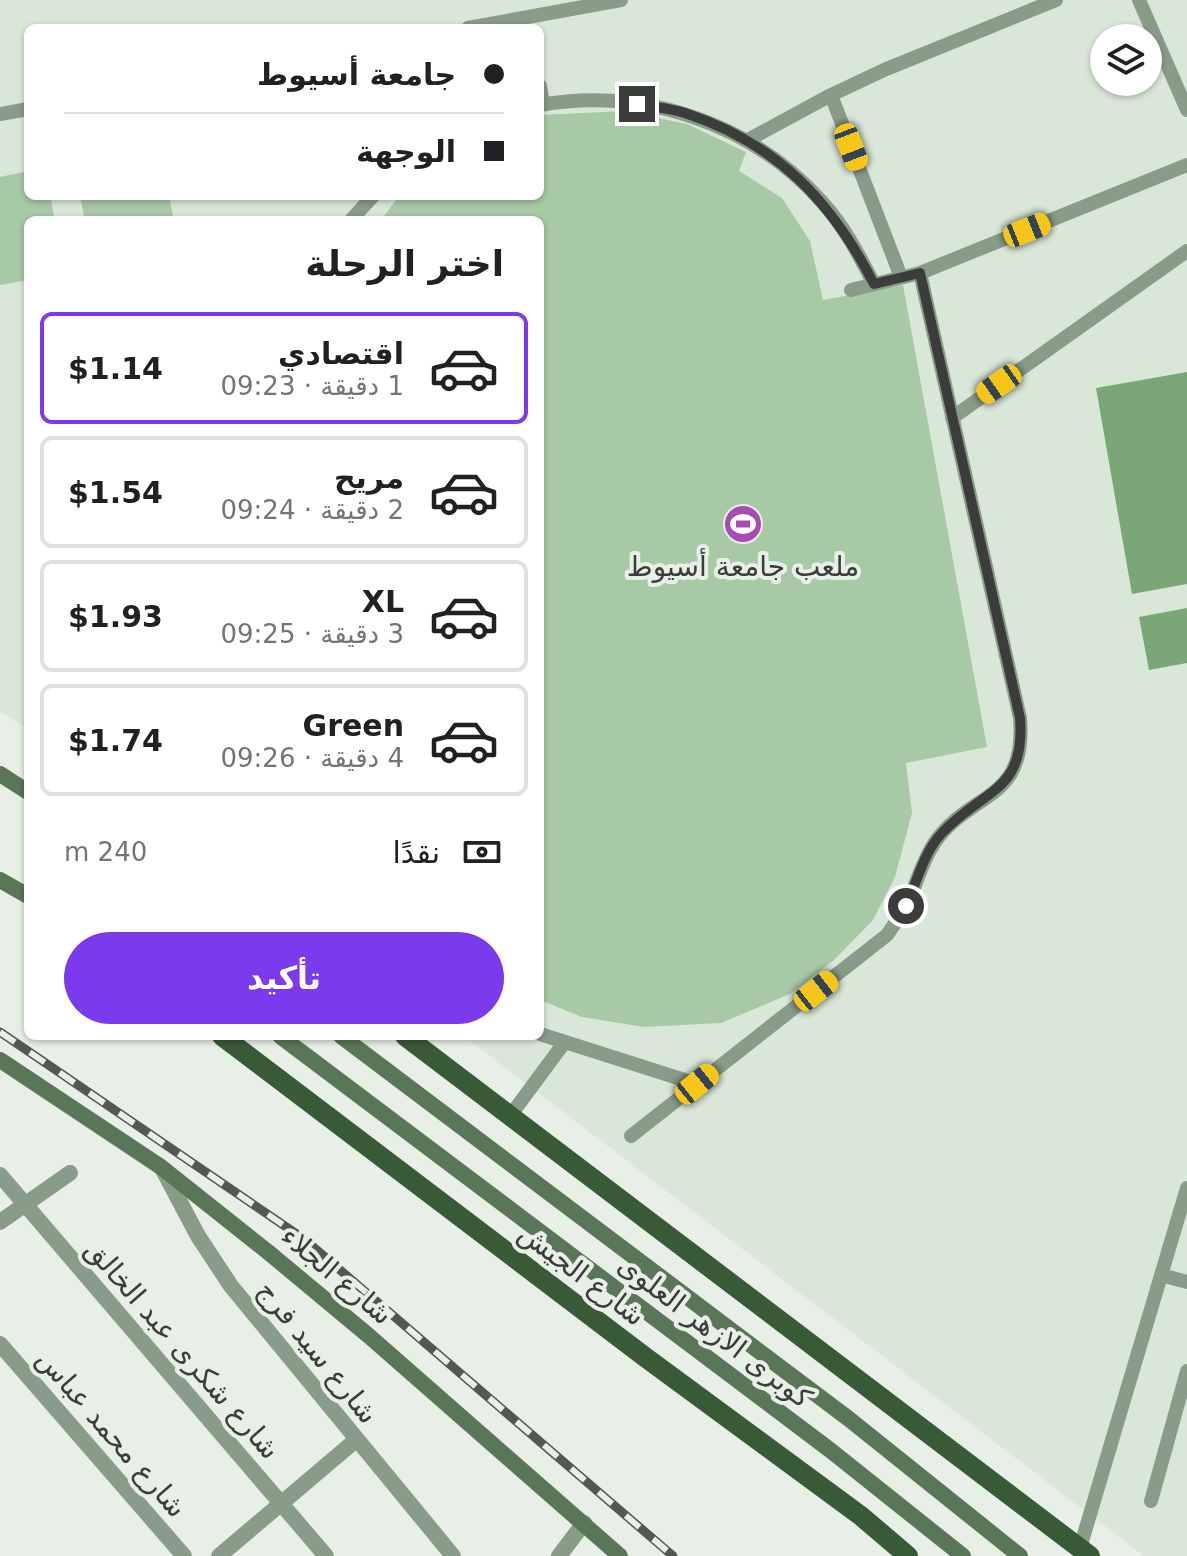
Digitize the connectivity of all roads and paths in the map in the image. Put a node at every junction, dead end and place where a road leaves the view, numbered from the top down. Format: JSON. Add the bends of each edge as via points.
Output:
{"nodes":[{"id":1,"x":621,"y":0,"type":"edge"},
{"id":2,"x":1056,"y":0,"type":"edge"},
{"id":3,"x":1139,"y":0,"type":"edge"},
{"id":4,"x":530,"y":22,"type":"edge"},
{"id":5,"x":509,"y":24,"type":"edge"},
{"id":6,"x":831,"y":95,"type":"junction"},
{"id":7,"x":544,"y":105,"type":"edge"},
{"id":8,"x":24,"y":110,"type":"edge"},
{"id":9,"x":1187,"y":110,"type":"edge"},
{"id":10,"x":0,"y":114,"type":"edge"},
{"id":11,"x":748,"y":140,"type":"junction"},
{"id":12,"x":1187,"y":165,"type":"edge"},
{"id":13,"x":369,"y":200,"type":"edge"},
{"id":14,"x":355,"y":216,"type":"edge"},
{"id":15,"x":1187,"y":251,"type":"edge"},
{"id":16,"x":920,"y":273,"type":"junction"},
{"id":17,"x":901,"y":277,"type":"junction"},
{"id":18,"x":874,"y":284,"type":"junction"},
{"id":19,"x":851,"y":290,"type":"dead end"},
{"id":20,"x":952,"y":418,"type":"junction"},
{"id":21,"x":0,"y":774,"type":"edge"},
{"id":22,"x":24,"y":789,"type":"edge"},
{"id":23,"x":0,"y":880,"type":"edge"},
{"id":24,"x":24,"y":894,"type":"edge"},
{"id":25,"x":544,"y":1036,"type":"edge"},
{"id":26,"x":227,"y":1040,"type":"edge"},
{"id":27,"x":285,"y":1040,"type":"edge"},
{"id":28,"x":346,"y":1040,"type":"edge"},
{"id":29,"x":410,"y":1040,"type":"edge"},
{"id":30,"x":564,"y":1043,"type":"junction"},
{"id":31,"x":0,"y":1060,"type":"edge"},
{"id":32,"x":697,"y":1084,"type":"junction"},
{"id":33,"x":510,"y":1116,"type":"junction"},
{"id":34,"x":631,"y":1136,"type":"dead end"},
{"id":35,"x":161,"y":1167,"type":"junction"},
{"id":36,"x":70,"y":1173,"type":"dead end"},
{"id":37,"x":0,"y":1175,"type":"edge"},
{"id":38,"x":1187,"y":1188,"type":"edge"},
{"id":39,"x":24,"y":1205,"type":"junction"},
{"id":40,"x":0,"y":1222,"type":"edge"},
{"id":41,"x":1161,"y":1275,"type":"junction"},
{"id":42,"x":1187,"y":1282,"type":"edge"},
{"id":43,"x":0,"y":1344,"type":"edge"},
{"id":44,"x":1187,"y":1371,"type":"edge"},
{"id":45,"x":356,"y":1440,"type":"junction"},
{"id":46,"x":1151,"y":1501,"type":"dead end"},
{"id":47,"x":281,"y":1503,"type":"junction"},
{"id":48,"x":584,"y":1523,"type":"junction"},
{"id":49,"x":1085,"y":1552,"type":"edge"},
{"id":50,"x":184,"y":1556,"type":"edge"},
{"id":51,"x":219,"y":1556,"type":"edge"},
{"id":52,"x":326,"y":1556,"type":"edge"},
{"id":53,"x":453,"y":1556,"type":"edge"},
{"id":54,"x":559,"y":1556,"type":"edge"},
{"id":55,"x":620,"y":1556,"type":"edge"},
{"id":56,"x":908,"y":1556,"type":"edge"},
{"id":57,"x":963,"y":1556,"type":"edge"},
{"id":58,"x":1020,"y":1556,"type":"edge"}],
"edges":[{"from":1,"to":4,"type":"lane"},
{"from":2,"to":6,"type":"lane"},
{"from":3,"to":9,"type":"lane"},
{"from":4,"to":5,"type":"lane"},
{"from":6,"to":11,"type":"lane"},
{"from":6,"to":17,"type":"lane"},
{"from":7,"to":11,"type":"lane","via":[[613,100],[683,112]]},
{"from":8,"to":10,"type":"lane"},
{"from":11,"to":18,"type":"lane","via":[[822,202]]},
{"from":12,"to":16,"type":"lane"},
{"from":13,"to":14,"type":"lane"},
{"from":15,"to":20,"type":"lane"},
{"from":16,"to":17,"type":"lane"},
{"from":16,"to":20,"type":"lane"},
{"from":17,"to":18,"type":"lane"},
{"from":18,"to":19,"type":"lane"},
{"from":20,"to":32,"type":"lane","via":[[1020,718],[1020,753],[1001,788],[954,821],[933,845],[887,935]]},
{"from":21,"to":22,"type":"main road"},
{"from":23,"to":24,"type":"main road"},
{"from":25,"to":30,"type":"lane"},
{"from":26,"to":56,"type":"main road","name":"شارع الجيش"},
{"from":27,"to":57,"type":"main road","name":"كوبرى الازهر العلوى"},
{"from":28,"to":58,"type":"main road","name":"كوبرى الازهر العلوى","via":[[849,1419]]},
{"from":29,"to":33,"type":"main road"},
{"from":30,"to":32,"type":"lane"},
{"from":30,"to":33,"type":"lane"},
{"from":31,"to":35,"type":"main road","name":"شارع الجلاء"},
{"from":32,"to":34,"type":"lane"},
{"from":33,"to":49,"type":"main road"},
{"from":35,"to":45,"type":"street","name":"شارع سيد فرج","via":[[214,1263]]},
{"from":35,"to":48,"type":"main road","name":"شارع الجلاء","via":[[369,1336]]},
{"from":36,"to":39,"type":"street"},
{"from":37,"to":39,"type":"street","name":"شارع شكرى عبد الخالق"},
{"from":38,"to":41,"type":"lane"},
{"from":39,"to":40,"type":"street"},
{"from":39,"to":47,"type":"street","name":"شارع شكرى عبد الخالق"},
{"from":41,"to":42,"type":"lane"},
{"from":41,"to":49,"type":"lane"},
{"from":43,"to":50,"type":"street","name":"شارع محمد عباس"},
{"from":44,"to":46,"type":"lane"},
{"from":45,"to":47,"type":"street"},
{"from":45,"to":53,"type":"street","name":"شارع سيد فرج"},
{"from":47,"to":51,"type":"street"},
{"from":47,"to":52,"type":"street","name":"شارع شكرى عبد الخالق"},
{"from":48,"to":54,"type":"street"},
{"from":48,"to":55,"type":"main road","name":"شارع الجلاء"}]}
